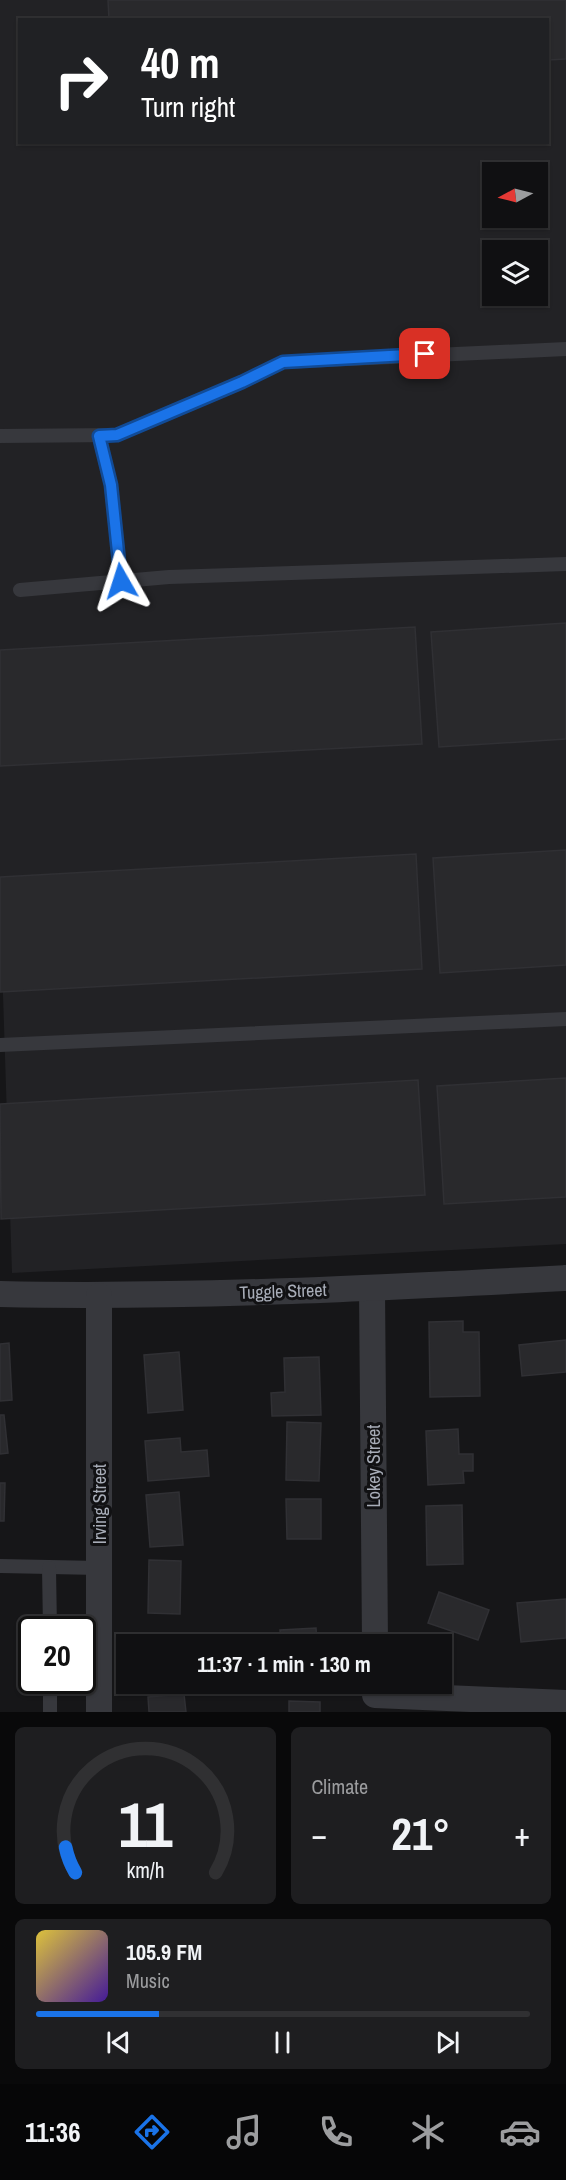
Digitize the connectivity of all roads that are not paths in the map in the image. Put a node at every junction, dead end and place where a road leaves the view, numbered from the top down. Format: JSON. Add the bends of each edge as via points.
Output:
{"nodes":[{"id":1,"x":566,"y":349,"type":"edge"},
{"id":2,"x":0,"y":436,"type":"edge"},
{"id":3,"x":99,"y":436,"type":"junction"},
{"id":4,"x":566,"y":564,"type":"edge"},
{"id":5,"x":121,"y":581,"type":"junction"},
{"id":6,"x":20,"y":590,"type":"dead end"},
{"id":7,"x":566,"y":1019,"type":"edge"},
{"id":8,"x":0,"y":1045,"type":"edge"},
{"id":9,"x":566,"y":1278,"type":"edge"},
{"id":10,"x":372,"y":1289,"type":"junction"},
{"id":11,"x":0,"y":1294,"type":"edge"},
{"id":12,"x":99,"y":1296,"type":"junction"},
{"id":13,"x":0,"y":1566,"type":"edge"},
{"id":14,"x":49,"y":1568,"type":"junction"},
{"id":15,"x":99,"y":1568,"type":"junction"},
{"id":16,"x":50,"y":1616,"type":"edge"},
{"id":17,"x":375,"y":1634,"type":"edge"},
{"id":18,"x":50,"y":1694,"type":"edge"},
{"id":19,"x":375,"y":1697,"type":"edge"},
{"id":20,"x":566,"y":1704,"type":"edge"},
{"id":21,"x":50,"y":1712,"type":"edge"},
{"id":22,"x":99,"y":1712,"type":"edge"}],
"edges":[{"from":1,"to":3,"type":"lane","via":[[283,362],[117,435]]},
{"from":2,"to":3,"type":"lane"},
{"from":3,"to":5,"type":"lane","via":[[111,485]]},
{"from":4,"to":5,"type":"lane"},
{"from":5,"to":6,"type":"lane"},
{"from":7,"to":8,"type":"lane"},
{"from":9,"to":10,"type":"street","name":"Tuggle Street"},
{"from":10,"to":12,"type":"street","name":"Tuggle Street"},
{"from":10,"to":17,"type":"street","name":"Lokey Street"},
{"from":11,"to":12,"type":"street","name":"Tuggle Street"},
{"from":12,"to":15,"type":"street","name":"Irving Street"},
{"from":13,"to":14,"type":"lane"},
{"from":14,"to":15,"type":"lane"},
{"from":14,"to":16,"type":"lane"},
{"from":15,"to":22,"type":"street","name":"Irving Street"},
{"from":18,"to":21,"type":"lane"},
{"from":19,"to":20,"type":"street"}]}
